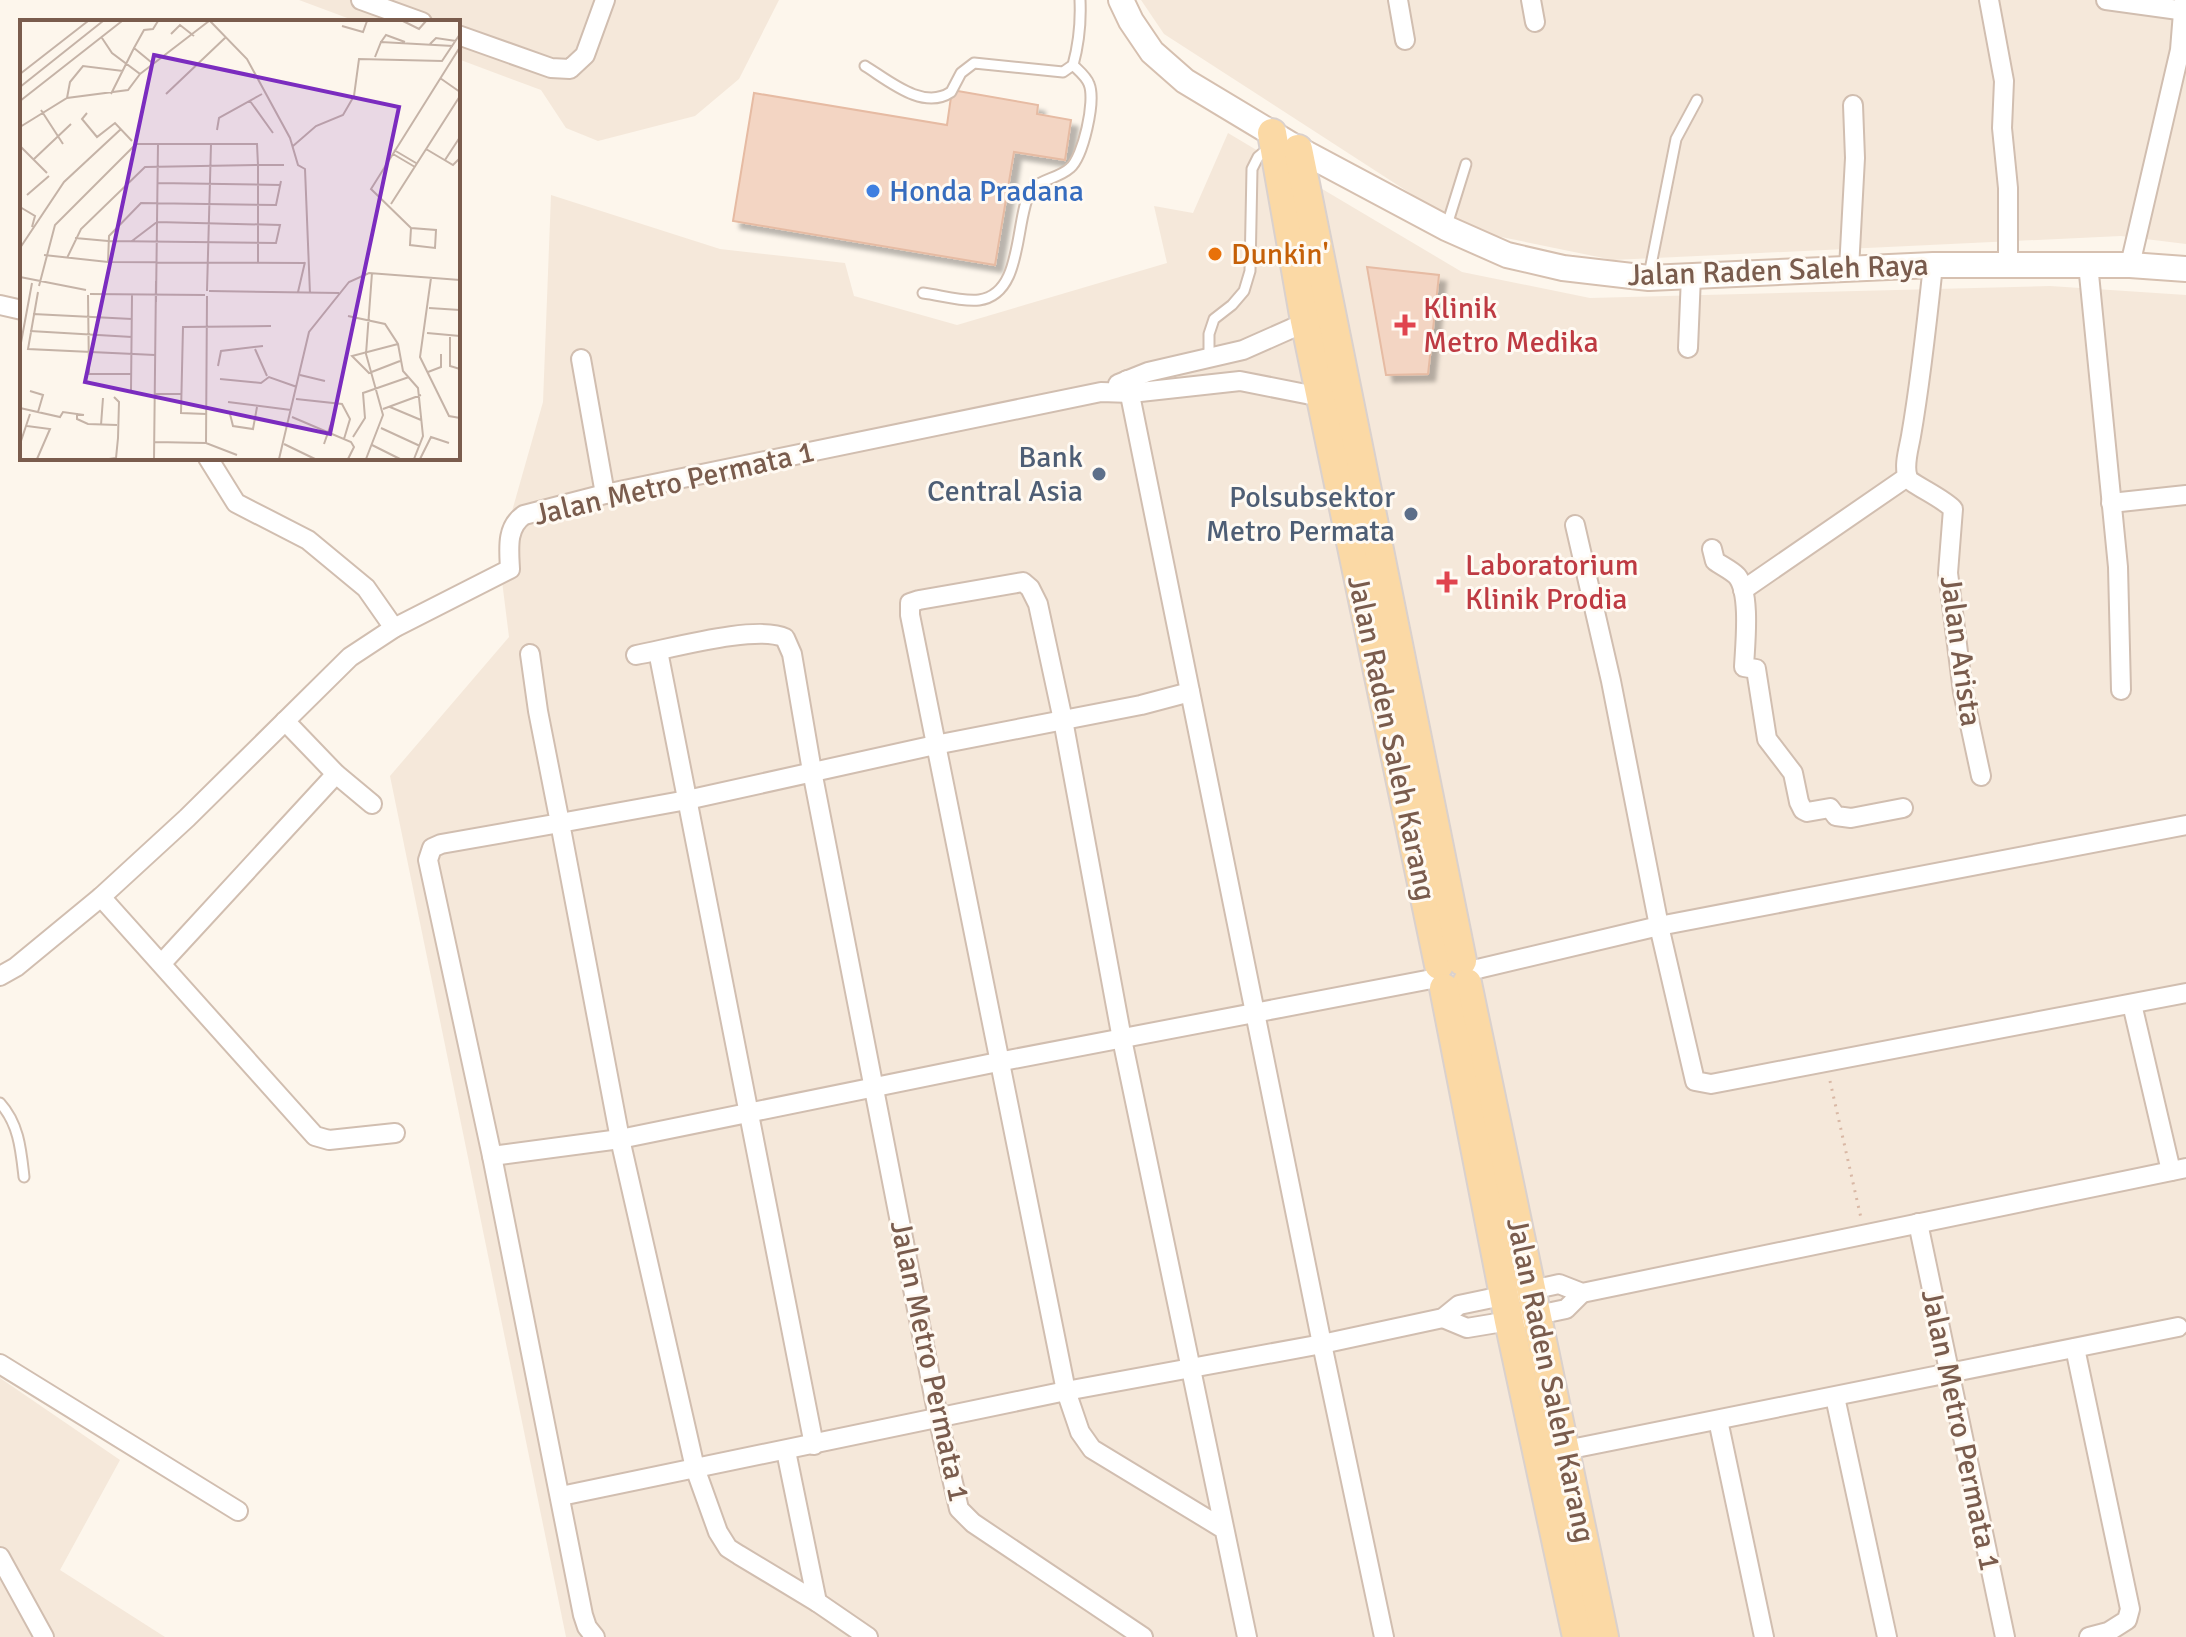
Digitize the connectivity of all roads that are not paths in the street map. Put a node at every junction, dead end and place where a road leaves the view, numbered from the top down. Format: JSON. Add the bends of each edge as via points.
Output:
{"nodes":[{"id":1,"x":361,"y":0,"type":"edge"},
{"id":2,"x":605,"y":0,"type":"edge"},
{"id":3,"x":1080,"y":0,"type":"edge"},
{"id":4,"x":1121,"y":0,"type":"edge"},
{"id":5,"x":1398,"y":0,"type":"edge"},
{"id":6,"x":1531,"y":0,"type":"edge"},
{"id":7,"x":1989,"y":0,"type":"edge"},
{"id":8,"x":2106,"y":0,"type":"edge"},
{"id":9,"x":2184,"y":7,"type":"edge"},
{"id":10,"x":416,"y":20,"type":"edge"},
{"id":11,"x":1535,"y":22,"type":"dead end"},
{"id":12,"x":460,"y":36,"type":"edge"},
{"id":13,"x":1405,"y":40,"type":"dead end"},
{"id":14,"x":1073,"y":65,"type":"junction"},
{"id":15,"x":865,"y":66,"type":"dead end"},
{"id":16,"x":1697,"y":100,"type":"dead end"},
{"id":17,"x":1853,"y":105,"type":"dead end"},
{"id":18,"x":1281,"y":142,"type":"junction"},
{"id":19,"x":1466,"y":164,"type":"dead end"},
{"id":20,"x":1446,"y":228,"type":"junction"},
{"id":21,"x":2088,"y":264,"type":"junction"},
{"id":22,"x":1933,"y":265,"type":"junction"},
{"id":23,"x":2008,"y":265,"type":"junction"},
{"id":24,"x":2130,"y":265,"type":"junction"},
{"id":25,"x":1849,"y":269,"type":"junction"},
{"id":26,"x":2186,"y":269,"type":"edge"},
{"id":27,"x":1691,"y":276,"type":"junction"},
{"id":28,"x":1649,"y":278,"type":"junction"},
{"id":29,"x":923,"y":293,"type":"dead end"},
{"id":30,"x":0,"y":305,"type":"edge"},
{"id":31,"x":20,"y":310,"type":"edge"},
{"id":32,"x":1318,"y":318,"type":"junction"},
{"id":33,"x":1688,"y":348,"type":"dead end"},
{"id":34,"x":1209,"y":358,"type":"junction"},
{"id":35,"x":581,"y":359,"type":"dead end"},
{"id":36,"x":1129,"y":386,"type":"junction"},
{"id":37,"x":1333,"y":394,"type":"junction"},
{"id":38,"x":209,"y":460,"type":"edge"},
{"id":39,"x":1907,"y":477,"type":"junction"},
{"id":40,"x":605,"y":494,"type":"junction"},
{"id":41,"x":2186,"y":495,"type":"edge"},
{"id":42,"x":2111,"y":503,"type":"junction"},
{"id":43,"x":1575,"y":525,"type":"dead end"},
{"id":44,"x":1712,"y":549,"type":"dead end"},
{"id":45,"x":1743,"y":590,"type":"junction"},
{"id":46,"x":394,"y":628,"type":"junction"},
{"id":47,"x":658,"y":651,"type":"junction"},
{"id":48,"x":530,"y":654,"type":"dead end"},
{"id":49,"x":636,"y":655,"type":"dead end"},
{"id":50,"x":2121,"y":690,"type":"dead end"},
{"id":51,"x":1190,"y":692,"type":"junction"},
{"id":52,"x":1063,"y":720,"type":"junction"},
{"id":53,"x":285,"y":721,"type":"junction"},
{"id":54,"x":935,"y":745,"type":"junction"},
{"id":55,"x":812,"y":771,"type":"junction"},
{"id":56,"x":336,"y":774,"type":"junction"},
{"id":57,"x":1981,"y":776,"type":"dead end"},
{"id":58,"x":687,"y":800,"type":"junction"},
{"id":59,"x":372,"y":804,"type":"dead end"},
{"id":60,"x":1903,"y":808,"type":"dead end"},
{"id":61,"x":560,"y":823,"type":"junction"},
{"id":62,"x":2186,"y":825,"type":"edge"},
{"id":63,"x":101,"y":897,"type":"junction"},
{"id":64,"x":1659,"y":926,"type":"junction"},
{"id":65,"x":162,"y":963,"type":"junction"},
{"id":66,"x":1453,"y":974,"type":"junction"},
{"id":67,"x":0,"y":976,"type":"edge"},
{"id":68,"x":2186,"y":993,"type":"edge"},
{"id":69,"x":2132,"y":1004,"type":"junction"},
{"id":70,"x":1254,"y":1013,"type":"junction"},
{"id":71,"x":1122,"y":1039,"type":"junction"},
{"id":72,"x":998,"y":1062,"type":"junction"},
{"id":73,"x":873,"y":1088,"type":"junction"},
{"id":74,"x":0,"y":1103,"type":"edge"},
{"id":75,"x":747,"y":1113,"type":"junction"},
{"id":76,"x":395,"y":1133,"type":"dead end"},
{"id":77,"x":620,"y":1139,"type":"junction"},
{"id":78,"x":492,"y":1156,"type":"junction"},
{"id":79,"x":2178,"y":1169,"type":"edge"},
{"id":80,"x":24,"y":1177,"type":"dead end"},
{"id":81,"x":1918,"y":1223,"type":"junction"},
{"id":82,"x":1582,"y":1293,"type":"junction"},
{"id":83,"x":1535,"y":1302,"type":"junction"},
{"id":84,"x":1507,"y":1308,"type":"junction"},
{"id":85,"x":2178,"y":1327,"type":"dead end"},
{"id":86,"x":1322,"y":1344,"type":"junction"},
{"id":87,"x":2075,"y":1348,"type":"junction"},
{"id":88,"x":0,"y":1364,"type":"edge"},
{"id":89,"x":1189,"y":1370,"type":"junction"},
{"id":90,"x":1948,"y":1374,"type":"junction"},
{"id":91,"x":1066,"y":1391,"type":"junction"},
{"id":92,"x":1835,"y":1397,"type":"junction"},
{"id":93,"x":938,"y":1417,"type":"junction"},
{"id":94,"x":1718,"y":1420,"type":"junction"},
{"id":95,"x":814,"y":1445,"type":"junction"},
{"id":96,"x":1566,"y":1450,"type":"junction"},
{"id":97,"x":786,"y":1451,"type":"junction"},
{"id":98,"x":695,"y":1468,"type":"junction"},
{"id":99,"x":561,"y":1496,"type":"junction"},
{"id":100,"x":238,"y":1511,"type":"dead end"},
{"id":101,"x":1222,"y":1528,"type":"junction"},
{"id":102,"x":0,"y":1557,"type":"edge"},
{"id":103,"x":817,"y":1602,"type":"junction"},
{"id":104,"x":44,"y":1637,"type":"edge"},
{"id":105,"x":595,"y":1637,"type":"edge"},
{"id":106,"x":868,"y":1637,"type":"edge"},
{"id":107,"x":1143,"y":1637,"type":"edge"},
{"id":108,"x":1247,"y":1637,"type":"edge"},
{"id":109,"x":1384,"y":1637,"type":"edge"},
{"id":110,"x":1577,"y":1637,"type":"edge"},
{"id":111,"x":1604,"y":1637,"type":"edge"},
{"id":112,"x":1764,"y":1637,"type":"edge"},
{"id":113,"x":1887,"y":1637,"type":"edge"},
{"id":114,"x":2005,"y":1637,"type":"edge"},
{"id":115,"x":2089,"y":1637,"type":"edge"}],
"edges":[{"from":1,"to":10,"type":"street"},
{"from":2,"to":12,"type":"street","via":[[585,55],[570,69],[551,68]]},
{"from":3,"to":14,"type":"lane"},
{"from":4,"to":18,"type":"main road","name":"Jalan Raden Saleh Raya","via":[[1152,52],[1174,72]]},
{"from":5,"to":13,"type":"street"},
{"from":6,"to":11,"type":"street"},
{"from":7,"to":23,"type":"street","via":[[2004,81]]},
{"from":8,"to":9,"type":"street"},
{"from":9,"to":24,"type":"street","via":[[2180,50]]},
{"from":14,"to":15,"type":"lane","via":[[1063,72],[974,63],[951,92],[937,98],[904,92]]},
{"from":14,"to":29,"type":"lane","via":[[1091,91],[1079,154],[1070,168],[1031,189],[1003,288],[980,300]]},
{"from":16,"to":28,"type":"lane","via":[[1676,139]]},
{"from":17,"to":25,"type":"street"},
{"from":18,"to":20,"type":"main road","name":"Jalan Raden Saleh Raya"},
{"from":18,"to":32,"type":"main road","name":"Jalan Raden Saleh Karang"},
{"from":18,"to":34,"type":"lane","via":[[1258,157],[1252,169],[1250,271],[1244,291],[1214,319]]},
{"from":19,"to":20,"type":"lane"},
{"from":20,"to":28,"type":"main road","name":"Jalan Raden Saleh Raya","via":[[1507,255]]},
{"from":21,"to":23,"type":"main road","name":"Jalan Raden Saleh Raya"},
{"from":21,"to":24,"type":"main road","name":"Jalan Raden Saleh Raya"},
{"from":21,"to":42,"type":"street"},
{"from":22,"to":23,"type":"main road","name":"Jalan Raden Saleh Raya"},
{"from":22,"to":25,"type":"main road","name":"Jalan Raden Saleh Raya"},
{"from":22,"to":39,"type":"street"},
{"from":24,"to":26,"type":"main road","name":"Jalan Raden Saleh Raya"},
{"from":25,"to":27,"type":"main road","name":"Jalan Raden Saleh Raya"},
{"from":27,"to":28,"type":"main road","name":"Jalan Raden Saleh Raya"},
{"from":27,"to":33,"type":"street"},
{"from":30,"to":31,"type":"street"},
{"from":32,"to":34,"type":"street","name":"Jalan Metro Permata 1","via":[[1243,350]]},
{"from":32,"to":37,"type":"main road","name":"Jalan Raden Saleh Karang"},
{"from":34,"to":36,"type":"street","name":"Jalan Metro Permata 1","via":[[1148,372]]},
{"from":35,"to":40,"type":"street"},
{"from":36,"to":37,"type":"street","name":"Jalan Metro Permata 1","via":[[1240,381]]},
{"from":36,"to":40,"type":"street","name":"Jalan Metro Permata 1"},
{"from":36,"to":51,"type":"street"},
{"from":37,"to":66,"type":"main road","name":"Jalan Raden Saleh Karang"},
{"from":38,"to":46,"type":"street","via":[[236,503],[308,540],[366,588]]},
{"from":39,"to":45,"type":"street"},
{"from":39,"to":57,"type":"street","name":"Jalan Arista","via":[[1953,509],[1948,573],[1963,692]]},
{"from":40,"to":46,"type":"street","name":"Jalan Metro Permata 1","via":[[524,515],[510,535],[510,569]]},
{"from":41,"to":42,"type":"street"},
{"from":42,"to":50,"type":"street"},
{"from":43,"to":64,"type":"street"},
{"from":44,"to":45,"type":"street","via":[[1715,561],[1734,572]]},
{"from":45,"to":60,"type":"street","via":[[1744,667],[1756,669],[1767,739],[1793,773],[1803,810],[1830,808],[1836,816],[1851,818]]},
{"from":46,"to":53,"type":"street","name":"Jalan Metro Permata 1","via":[[350,657]]},
{"from":47,"to":49,"type":"street","name":"Jalan Metro Permata 1"},
{"from":47,"to":55,"type":"street","name":"Jalan Metro Permata 1","via":[[747,634],[776,633],[785,638]]},
{"from":47,"to":58,"type":"street"},
{"from":48,"to":61,"type":"street"},
{"from":51,"to":52,"type":"street"},
{"from":51,"to":70,"type":"street"},
{"from":52,"to":54,"type":"street"},
{"from":52,"to":54,"type":"street","via":[[1038,604],[1027,584],[919,600],[909,608]]},
{"from":52,"to":71,"type":"street"},
{"from":53,"to":56,"type":"street"},
{"from":53,"to":63,"type":"street","name":"Jalan Metro Permata 1"},
{"from":54,"to":55,"type":"street"},
{"from":54,"to":72,"type":"street"},
{"from":55,"to":58,"type":"street"},
{"from":55,"to":73,"type":"street","name":"Jalan Metro Permata 1"},
{"from":56,"to":59,"type":"street"},
{"from":56,"to":65,"type":"street"},
{"from":58,"to":61,"type":"street"},
{"from":58,"to":75,"type":"street"},
{"from":61,"to":77,"type":"street"},
{"from":61,"to":78,"type":"street","via":[[441,844],[429,854]]},
{"from":62,"to":64,"type":"street"},
{"from":63,"to":65,"type":"street"},
{"from":63,"to":67,"type":"street","name":"Jalan Metro Permata 1"},
{"from":64,"to":66,"type":"street"},
{"from":64,"to":69,"type":"street","via":[[1695,1081],[1711,1084]]},
{"from":65,"to":76,"type":"street","via":[[315,1136],[329,1140]]},
{"from":66,"to":70,"type":"street"},
{"from":66,"to":83,"type":"main road","name":"Jalan Raden Saleh Karang"},
{"from":66,"to":84,"type":"main road","name":"Jalan Raden Saleh Karang"},
{"from":68,"to":69,"type":"street"},
{"from":69,"to":79,"type":"street"},
{"from":70,"to":71,"type":"street"},
{"from":70,"to":86,"type":"street"},
{"from":71,"to":72,"type":"street"},
{"from":71,"to":89,"type":"street"},
{"from":72,"to":73,"type":"street"},
{"from":72,"to":91,"type":"street"},
{"from":73,"to":75,"type":"street"},
{"from":73,"to":93,"type":"street","name":"Jalan Metro Permata 1"},
{"from":74,"to":80,"type":"lane","via":[[14,1122]]},
{"from":75,"to":77,"type":"street"},
{"from":75,"to":95,"type":"street"},
{"from":77,"to":78,"type":"street"},
{"from":77,"to":98,"type":"street"},
{"from":78,"to":99,"type":"street"},
{"from":79,"to":81,"type":"street"},
{"from":81,"to":82,"type":"street"},
{"from":81,"to":90,"type":"street","name":"Jalan Metro Permata 1"},
{"from":82,"to":83,"type":"street","via":[[1566,1309]]},
{"from":82,"to":83,"type":"street","via":[[1559,1284]]},
{"from":83,"to":84,"type":"street"},
{"from":83,"to":84,"type":"street"},
{"from":83,"to":96,"type":"main road","name":"Jalan Raden Saleh Karang"},
{"from":84,"to":86,"type":"street","via":[[1467,1328],[1443,1318]]},
{"from":84,"to":110,"type":"main road","name":"Jalan Raden Saleh Karang"},
{"from":85,"to":87,"type":"street"},
{"from":86,"to":89,"type":"street"},
{"from":86,"to":109,"type":"street"},
{"from":87,"to":90,"type":"street"},
{"from":87,"to":115,"type":"street","via":[[2130,1609],[2127,1620]]},
{"from":88,"to":100,"type":"street"},
{"from":89,"to":91,"type":"street"},
{"from":89,"to":101,"type":"street"},
{"from":90,"to":92,"type":"street"},
{"from":90,"to":114,"type":"street","name":"Jalan Metro Permata 1"},
{"from":91,"to":93,"type":"street"},
{"from":91,"to":101,"type":"street","via":[[1092,1449]]},
{"from":92,"to":94,"type":"street"},
{"from":92,"to":113,"type":"street"},
{"from":93,"to":95,"type":"street"},
{"from":93,"to":107,"type":"street","name":"Jalan Metro Permata 1","via":[[965,1518]]},
{"from":94,"to":96,"type":"street"},
{"from":94,"to":112,"type":"street"},
{"from":95,"to":97,"type":"street"},
{"from":96,"to":111,"type":"main road","name":"Jalan Raden Saleh Karang"},
{"from":97,"to":98,"type":"street"},
{"from":97,"to":103,"type":"street"},
{"from":98,"to":99,"type":"street"},
{"from":98,"to":103,"type":"street","via":[[728,1548]]},
{"from":99,"to":105,"type":"street","via":[[583,1615]]},
{"from":101,"to":108,"type":"street"},
{"from":102,"to":104,"type":"street"},
{"from":103,"to":106,"type":"street"}]}
